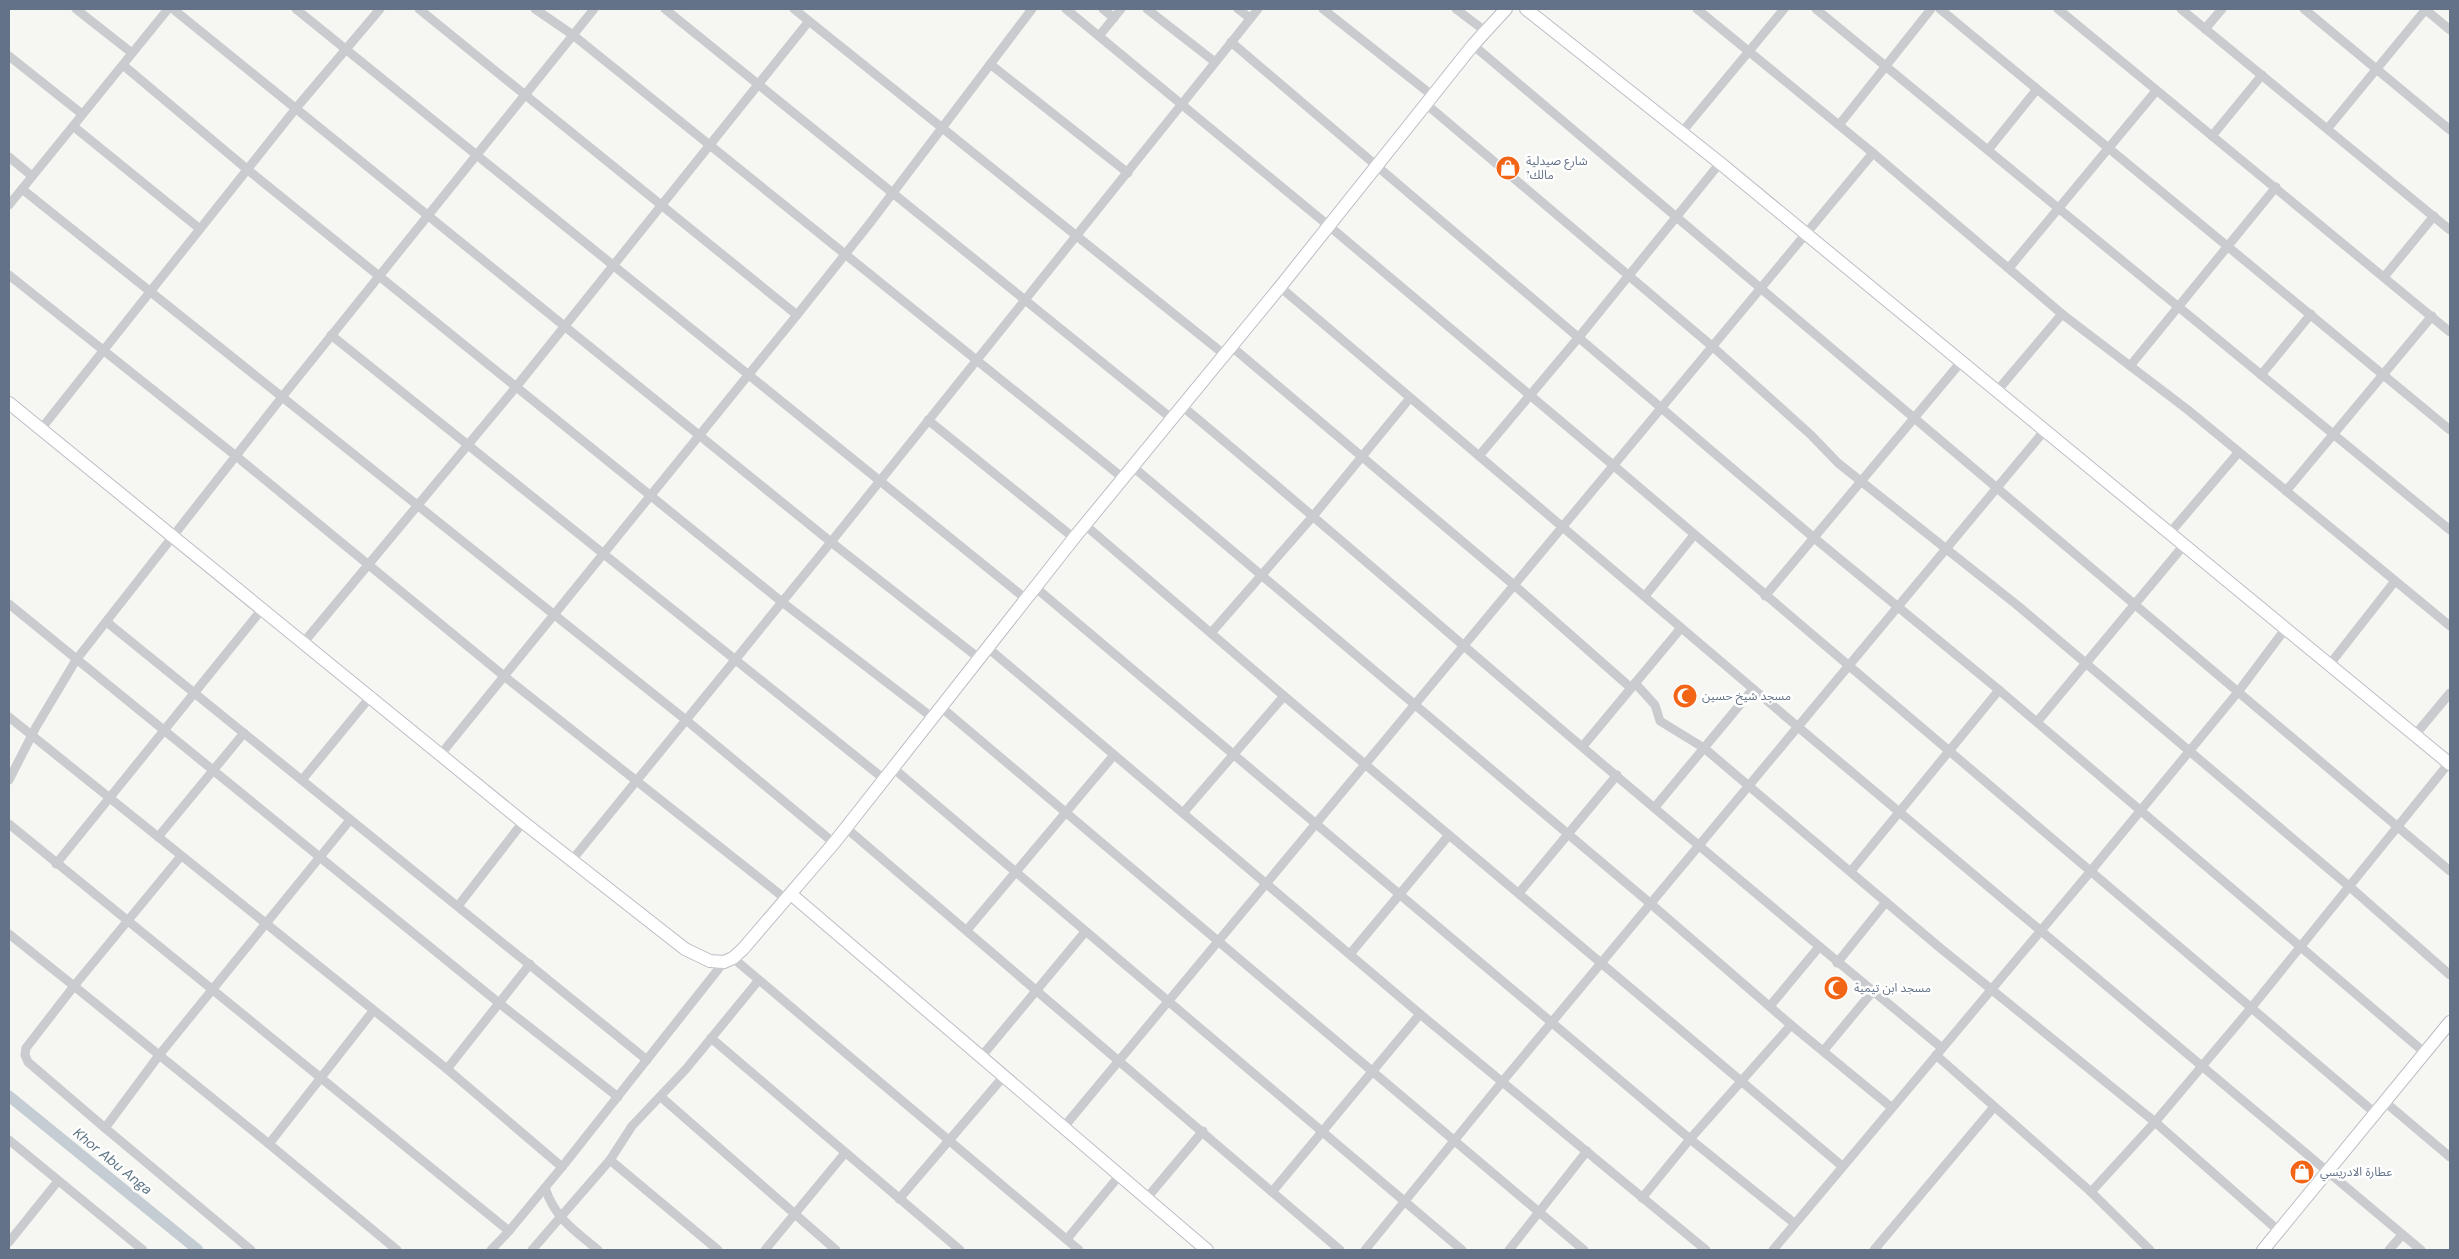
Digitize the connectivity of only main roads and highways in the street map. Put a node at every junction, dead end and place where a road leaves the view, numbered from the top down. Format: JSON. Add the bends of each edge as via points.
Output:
{"nodes":[{"id":1,"x":1506,"y":9,"type":"edge"},
{"id":2,"x":1526,"y":9,"type":"edge"},
{"id":3,"x":9,"y":403,"type":"edge"},
{"id":4,"x":2450,"y":763,"type":"edge"},
{"id":5,"x":789,"y":898,"type":"junction"},
{"id":6,"x":2449,"y":1025,"type":"edge"},
{"id":7,"x":1207,"y":1250,"type":"edge"},
{"id":8,"x":2263,"y":1250,"type":"edge"}],
"edges":[{"from":1,"to":5,"type":"main road","via":[[1473,45],[1132,466]]},
{"from":2,"to":4,"type":"main road","via":[[1720,162]]},
{"from":3,"to":5,"type":"main road","via":[[523,822],[685,949],[710,961],[728,960]]},
{"from":5,"to":7,"type":"main road"},
{"from":6,"to":8,"type":"main road"}]}
